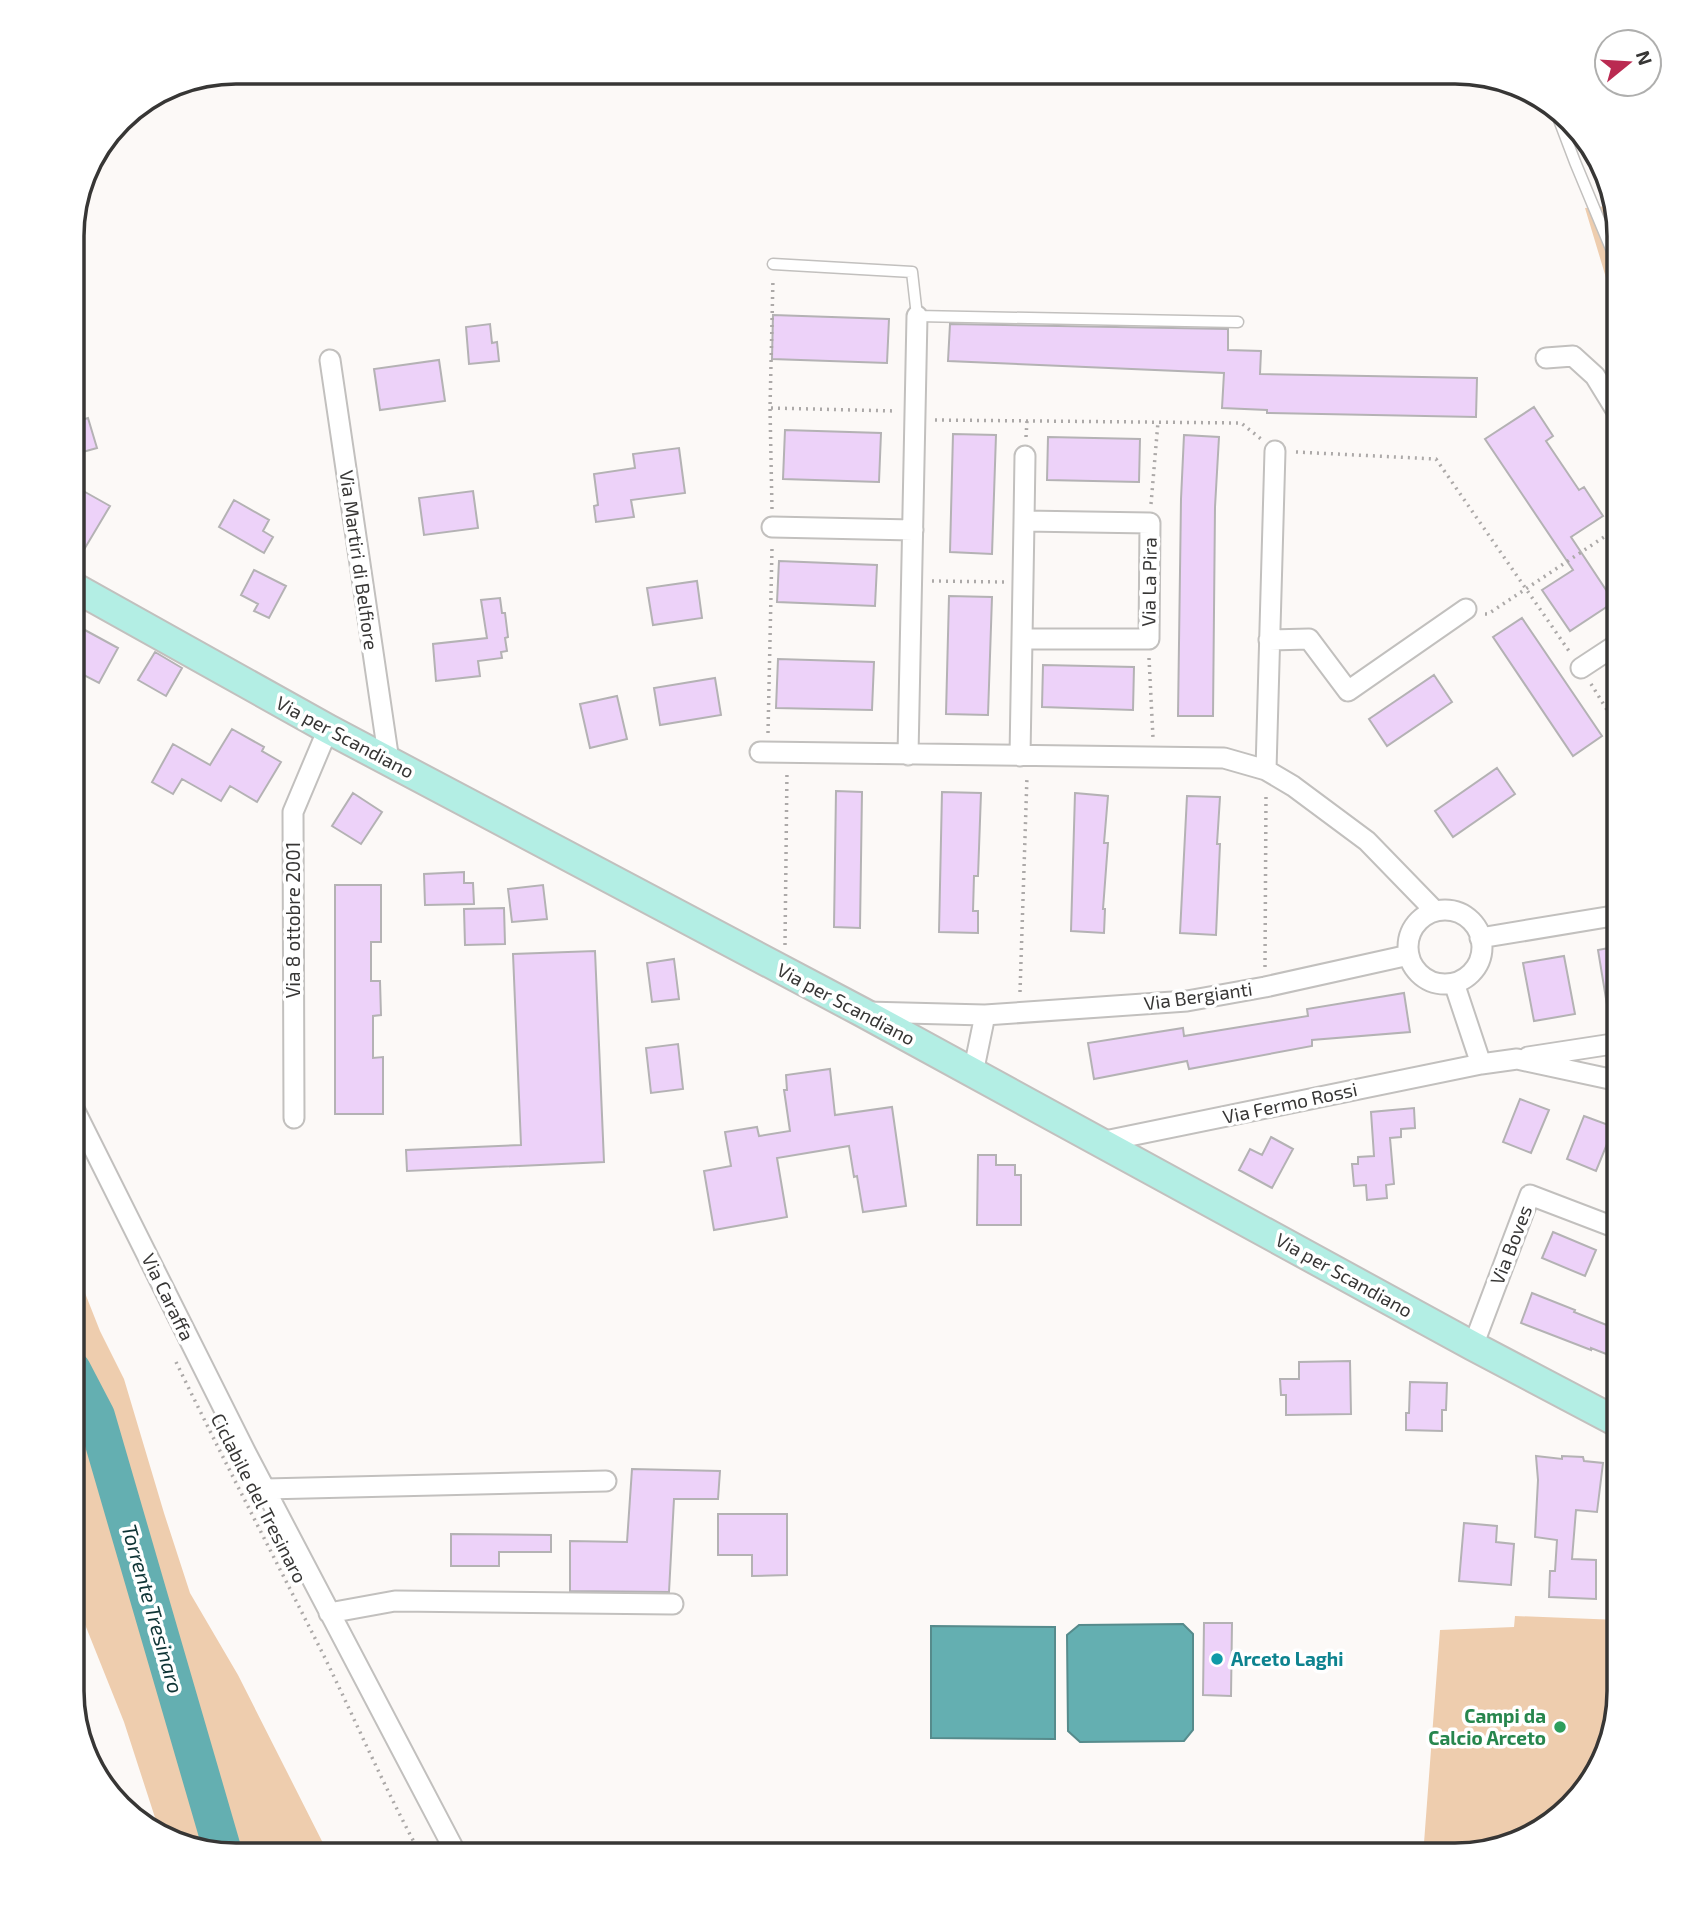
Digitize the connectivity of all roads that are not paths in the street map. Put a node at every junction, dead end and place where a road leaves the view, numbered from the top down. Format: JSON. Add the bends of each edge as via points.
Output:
{"nodes":[{"id":1,"x":1563,"y":130,"type":"edge"},
{"id":2,"x":1607,"y":239,"type":"edge"},
{"id":3,"x":773,"y":264,"type":"dead end"},
{"id":4,"x":917,"y":316,"type":"junction"},
{"id":5,"x":1238,"y":322,"type":"dead end"},
{"id":6,"x":1546,"y":358,"type":"dead end"},
{"id":7,"x":330,"y":360,"type":"dead end"},
{"id":8,"x":1607,"y":396,"type":"edge"},
{"id":9,"x":1276,"y":452,"type":"road end"},
{"id":10,"x":1026,"y":456,"type":"dead end"},
{"id":11,"x":1024,"y":521,"type":"junction"},
{"id":12,"x":772,"y":527,"type":"dead end"},
{"id":13,"x":913,"y":530,"type":"junction"},
{"id":14,"x":84,"y":593,"type":"edge"},
{"id":15,"x":1466,"y":609,"type":"road end"},
{"id":16,"x":1022,"y":639,"type":"junction"},
{"id":17,"x":1269,"y":640,"type":"junction"},
{"id":18,"x":1607,"y":651,"type":"edge"},
{"id":19,"x":1581,"y":668,"type":"road end"},
{"id":20,"x":328,"y":729,"type":"junction"},
{"id":21,"x":760,"y":752,"type":"dead end"},
{"id":22,"x":908,"y":755,"type":"junction"},
{"id":23,"x":1024,"y":756,"type":"junction"},
{"id":24,"x":389,"y":761,"type":"junction"},
{"id":25,"x":1266,"y":770,"type":"junction"},
{"id":26,"x":1435,"y":911,"type":"junction"},
{"id":27,"x":1607,"y":917,"type":"edge"},
{"id":28,"x":1480,"y":938,"type":"junction"},
{"id":29,"x":1409,"y":955,"type":"junction"},
{"id":30,"x":1454,"y":983,"type":"junction"},
{"id":31,"x":862,"y":1012,"type":"junction"},
{"id":32,"x":985,"y":1015,"type":"junction"},
{"id":33,"x":1607,"y":1045,"type":"edge"},
{"id":34,"x":1517,"y":1059,"type":"junction"},
{"id":35,"x":1481,"y":1065,"type":"junction"},
{"id":36,"x":974,"y":1073,"type":"junction"},
{"id":37,"x":1607,"y":1078,"type":"edge"},
{"id":38,"x":294,"y":1118,"type":"dead end"},
{"id":39,"x":84,"y":1129,"type":"edge"},
{"id":40,"x":1100,"y":1142,"type":"junction"},
{"id":41,"x":1607,"y":1224,"type":"edge"},
{"id":42,"x":1473,"y":1346,"type":"junction"},
{"id":43,"x":1607,"y":1417,"type":"edge"},
{"id":44,"x":606,"y":1481,"type":"dead end"},
{"id":45,"x":265,"y":1489,"type":"junction"},
{"id":46,"x":673,"y":1604,"type":"dead end"},
{"id":47,"x":329,"y":1613,"type":"junction"},
{"id":48,"x":451,"y":1843,"type":"edge"}],
"edges":[{"from":1,"to":2,"type":"lane"},
{"from":3,"to":4,"type":"lane","via":[[912,272]]},
{"from":4,"to":5,"type":"lane"},
{"from":4,"to":13,"type":"street"},
{"from":6,"to":8,"type":"street","via":[[1573,356],[1595,376]]},
{"from":7,"to":24,"type":"street","name":"Via Martiri di Belfiore"},
{"from":9,"to":17,"type":"street"},
{"from":10,"to":11,"type":"street"},
{"from":11,"to":16,"type":"street"},
{"from":11,"to":16,"type":"street","name":"Via La Pira","via":[[1150,523],[1149,639]]},
{"from":12,"to":13,"type":"street"},
{"from":13,"to":22,"type":"street"},
{"from":14,"to":20,"type":"street","name":"Via per Scandiano"},
{"from":15,"to":17,"type":"street","via":[[1348,691],[1309,639]]},
{"from":16,"to":23,"type":"street"},
{"from":17,"to":25,"type":"street"},
{"from":18,"to":19,"type":"street"},
{"from":20,"to":24,"type":"street","name":"Via per Scandiano"},
{"from":20,"to":38,"type":"street","name":"Via 8 ottobre 2001","via":[[293,812]]},
{"from":21,"to":22,"type":"street"},
{"from":22,"to":23,"type":"street"},
{"from":23,"to":25,"type":"street","via":[[1224,758]]},
{"from":24,"to":31,"type":"street","name":"Via per Scandiano"},
{"from":25,"to":26,"type":"street","via":[[1367,841]]},
{"from":26,"to":28,"type":"street","via":[[1458,912],[1468,918]]},
{"from":26,"to":29,"type":"street","via":[[1425,915],[1410,933]]},
{"from":27,"to":28,"type":"street"},
{"from":28,"to":30,"type":"street","via":[[1479,961],[1473,971]]},
{"from":29,"to":30,"type":"street","via":[[1420,975],[1442,984]]},
{"from":29,"to":32,"type":"street","name":"Via Bergianti","via":[[1187,1001]]},
{"from":30,"to":35,"type":"street"},
{"from":31,"to":32,"type":"street","name":"Via Bergianti"},
{"from":31,"to":36,"type":"street","name":"Via per Scandiano"},
{"from":32,"to":36,"type":"street"},
{"from":33,"to":34,"type":"street","name":"Via Fermo Rossi"},
{"from":34,"to":35,"type":"street","name":"Via Fermo Rossi"},
{"from":34,"to":37,"type":"street","name":"Via Fermo Rossi"},
{"from":35,"to":40,"type":"street","name":"Via Fermo Rossi"},
{"from":36,"to":40,"type":"street","name":"Via per Scandiano"},
{"from":39,"to":45,"type":"street","name":"Via Caraffa"},
{"from":40,"to":42,"type":"street","name":"Via per Scandiano"},
{"from":41,"to":42,"type":"street","name":"Via Boves","via":[[1530,1195]]},
{"from":42,"to":43,"type":"street","name":"Via per Scandiano"},
{"from":44,"to":45,"type":"street"},
{"from":45,"to":47,"type":"street","name":"Via Caraffa"},
{"from":46,"to":47,"type":"street","via":[[395,1601]]},
{"from":47,"to":48,"type":"street","name":"Via Caraffa"}]}
